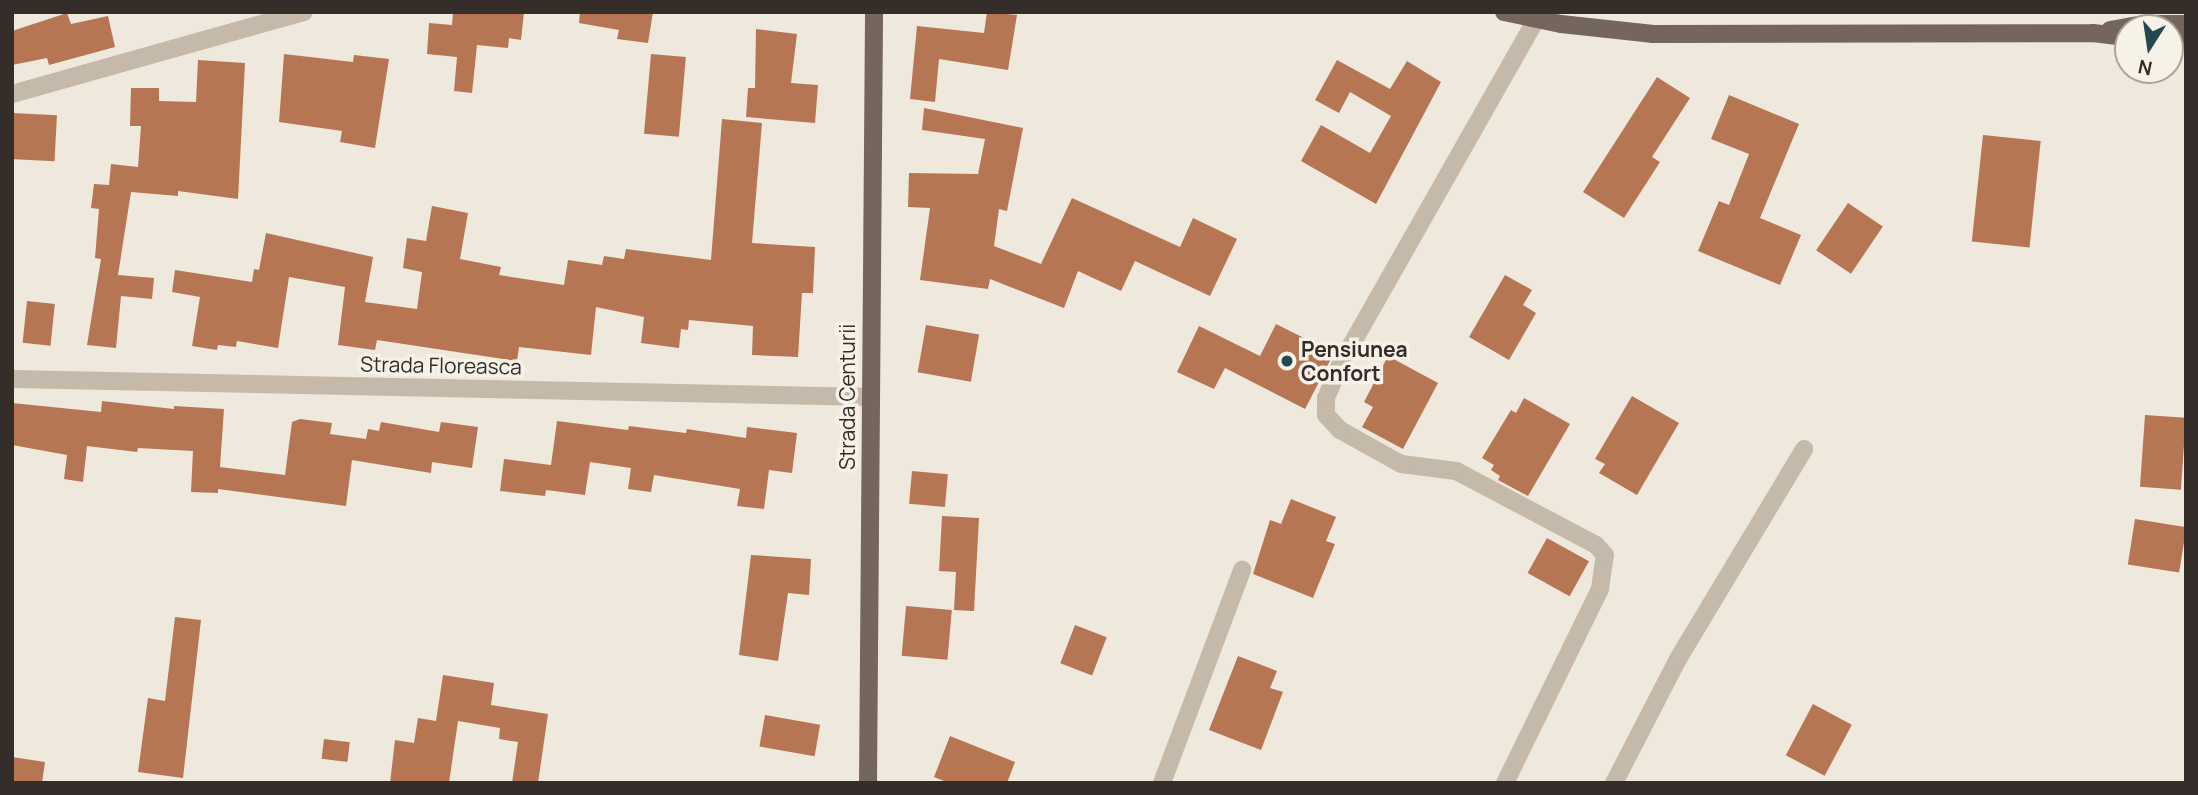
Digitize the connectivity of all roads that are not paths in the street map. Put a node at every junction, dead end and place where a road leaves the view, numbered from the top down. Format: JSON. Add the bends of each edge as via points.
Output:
{"nodes":[{"id":1,"x":304,"y":12,"type":"edge"},
{"id":2,"x":874,"y":12,"type":"edge"},
{"id":3,"x":1504,"y":12,"type":"edge"},
{"id":4,"x":1536,"y":20,"type":"junction"},
{"id":5,"x":2186,"y":24,"type":"edge"},
{"id":6,"x":2093,"y":33,"type":"junction"},
{"id":7,"x":2114,"y":35,"type":"edge"},
{"id":8,"x":12,"y":94,"type":"edge"},
{"id":9,"x":12,"y":379,"type":"edge"},
{"id":10,"x":870,"y":397,"type":"junction"},
{"id":11,"x":1804,"y":449,"type":"dead end"},
{"id":12,"x":1242,"y":570,"type":"dead end"},
{"id":13,"x":868,"y":783,"type":"edge"},
{"id":14,"x":1162,"y":783,"type":"edge"},
{"id":15,"x":1505,"y":783,"type":"edge"},
{"id":16,"x":1614,"y":783,"type":"edge"}],
"edges":[{"from":1,"to":8,"type":"street"},
{"from":2,"to":10,"type":"main road","name":"Strada Centurii"},
{"from":3,"to":4,"type":"main road"},
{"from":4,"to":6,"type":"main road","via":[[1653,34]]},
{"from":4,"to":15,"type":"street","via":[[1341,363],[1326,398],[1326,415],[1339,430],[1401,464],[1456,471],[1595,545],[1605,555],[1600,589]]},
{"from":5,"to":6,"type":"main road","via":[[2144,24]]},
{"from":6,"to":7,"type":"main road"},
{"from":9,"to":10,"type":"street","name":"Strada Floreasca"},
{"from":10,"to":13,"type":"main road","name":"Strada Centurii"},
{"from":11,"to":16,"type":"street","via":[[1678,659]]},
{"from":12,"to":14,"type":"street"}]}
